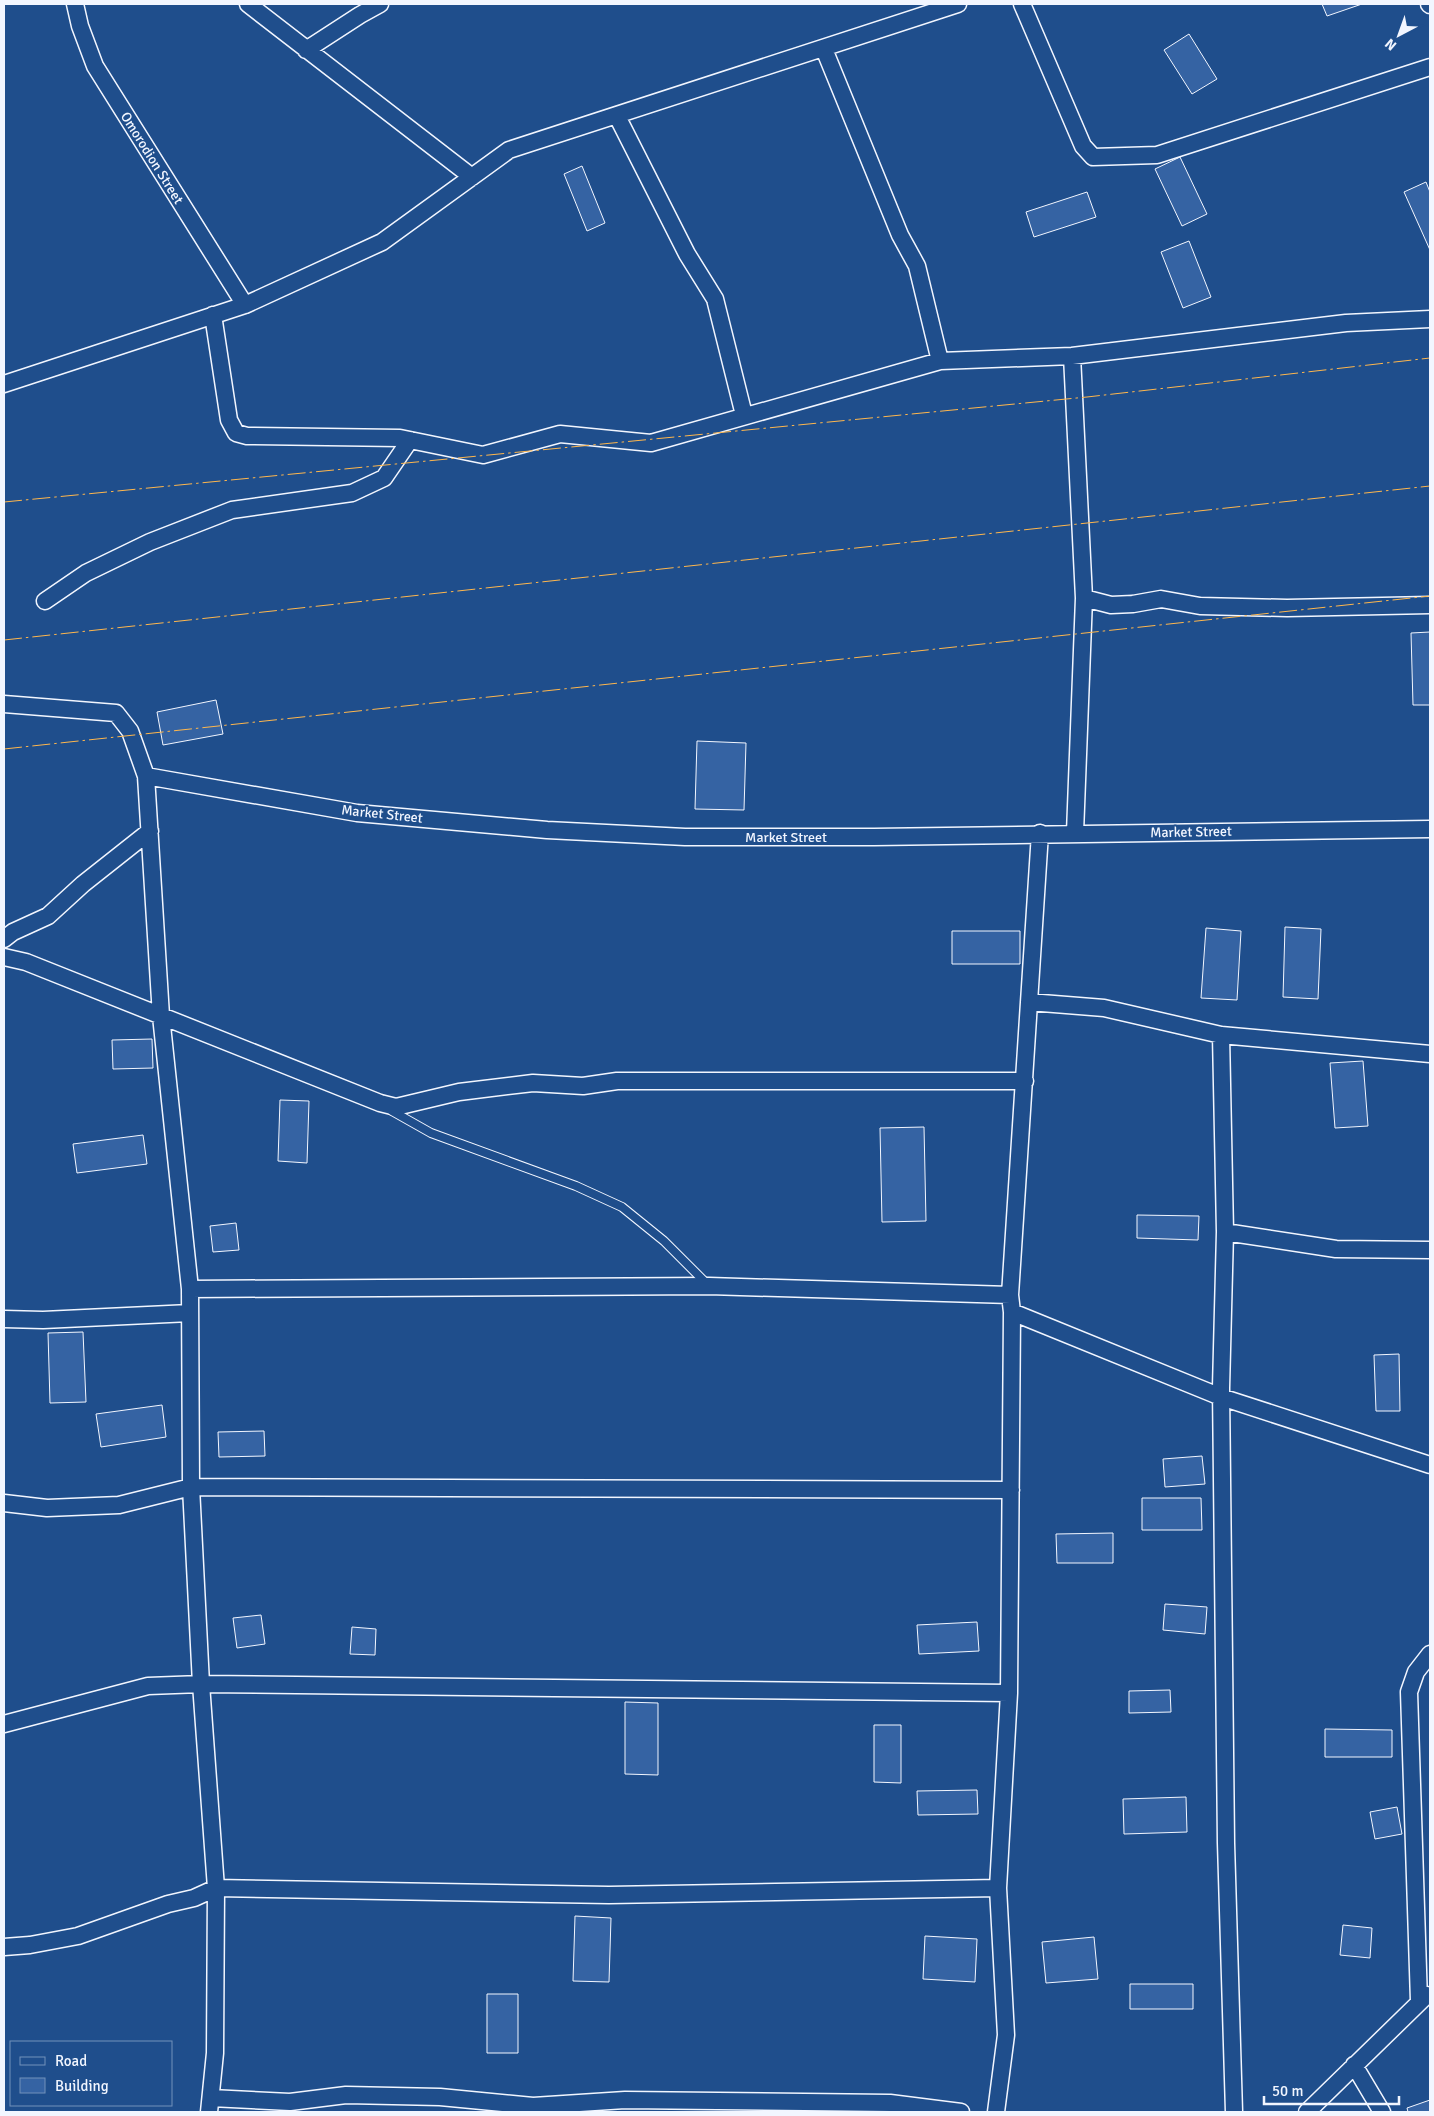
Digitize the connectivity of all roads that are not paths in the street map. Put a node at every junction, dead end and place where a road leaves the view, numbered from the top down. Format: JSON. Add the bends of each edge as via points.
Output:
{"nodes":[{"id":1,"x":75,"y":4,"type":"edge"},
{"id":2,"x":248,"y":4,"type":"edge"},
{"id":3,"x":380,"y":4,"type":"edge"},
{"id":4,"x":958,"y":4,"type":"edge"},
{"id":5,"x":1022,"y":4,"type":"edge"},
{"id":6,"x":824,"y":49,"type":"junction"},
{"id":7,"x":306,"y":50,"type":"junction"},
{"id":8,"x":1430,"y":67,"type":"edge"},
{"id":9,"x":617,"y":116,"type":"junction"},
{"id":10,"x":472,"y":177,"type":"junction"},
{"id":11,"x":245,"y":305,"type":"junction"},
{"id":12,"x":213,"y":315,"type":"junction"},
{"id":13,"x":1430,"y":319,"type":"edge"},
{"id":14,"x":1072,"y":356,"type":"junction"},
{"id":15,"x":940,"y":361,"type":"junction"},
{"id":16,"x":4,"y":384,"type":"edge"},
{"id":17,"x":744,"y":415,"type":"junction"},
{"id":18,"x":410,"y":440,"type":"junction"},
{"id":19,"x":1084,"y":598,"type":"junction"},
{"id":20,"x":45,"y":601,"type":"dead end"},
{"id":21,"x":1430,"y":606,"type":"edge"},
{"id":22,"x":4,"y":704,"type":"edge"},
{"id":23,"x":146,"y":776,"type":"junction"},
{"id":24,"x":1430,"y":828,"type":"edge"},
{"id":25,"x":150,"y":831,"type":"junction"},
{"id":26,"x":1075,"y":833,"type":"junction"},
{"id":27,"x":1040,"y":834,"type":"junction"},
{"id":28,"x":4,"y":939,"type":"edge"},
{"id":29,"x":4,"y":957,"type":"edge"},
{"id":30,"x":1029,"y":1002,"type":"junction"},
{"id":31,"x":161,"y":1016,"type":"junction"},
{"id":32,"x":1221,"y":1035,"type":"junction"},
{"id":33,"x":1430,"y":1054,"type":"edge"},
{"id":34,"x":1025,"y":1081,"type":"junction"},
{"id":35,"x":380,"y":1103,"type":"junction"},
{"id":36,"x":1225,"y":1232,"type":"junction"},
{"id":37,"x":1430,"y":1250,"type":"edge"},
{"id":38,"x":709,"y":1286,"type":"junction"},
{"id":39,"x":190,"y":1289,"type":"junction"},
{"id":40,"x":1010,"y":1294,"type":"junction"},
{"id":41,"x":1012,"y":1312,"type":"junction"},
{"id":42,"x":190,"y":1313,"type":"junction"},
{"id":43,"x":4,"y":1319,"type":"edge"},
{"id":44,"x":1221,"y":1397,"type":"junction"},
{"id":45,"x":1430,"y":1465,"type":"edge"},
{"id":46,"x":191,"y":1487,"type":"junction"},
{"id":47,"x":1011,"y":1490,"type":"junction"},
{"id":48,"x":4,"y":1503,"type":"edge"},
{"id":49,"x":1430,"y":1654,"type":"edge"},
{"id":50,"x":201,"y":1684,"type":"junction"},
{"id":51,"x":1009,"y":1693,"type":"junction"},
{"id":52,"x":4,"y":1724,"type":"edge"},
{"id":53,"x":216,"y":1888,"type":"junction"},
{"id":54,"x":998,"y":1888,"type":"junction"},
{"id":55,"x":4,"y":1947,"type":"edge"},
{"id":56,"x":1425,"y":1997,"type":"edge"},
{"id":57,"x":1354,"y":2065,"type":"junction"},
{"id":58,"x":210,"y":2105,"type":"edge"},
{"id":59,"x":602,"y":2107,"type":"edge"},
{"id":60,"x":804,"y":2107,"type":"edge"},
{"id":61,"x":962,"y":2112,"type":"edge"},
{"id":62,"x":996,"y":2112,"type":"edge"},
{"id":63,"x":1234,"y":2112,"type":"edge"},
{"id":64,"x":1307,"y":2112,"type":"edge"},
{"id":65,"x":1382,"y":2112,"type":"edge"}],
"edges":[{"from":1,"to":11,"type":"street","name":"Omorodion Street","via":[[95,66]]},
{"from":2,"to":7,"type":"street"},
{"from":3,"to":7,"type":"street"},
{"from":4,"to":6,"type":"street"},
{"from":5,"to":8,"type":"street","via":[[1083,146],[1092,157],[1157,155]]},
{"from":6,"to":9,"type":"street"},
{"from":6,"to":15,"type":"street","via":[[900,235],[917,266]]},
{"from":7,"to":10,"type":"street"},
{"from":9,"to":10,"type":"street","via":[[509,150]]},
{"from":9,"to":17,"type":"street","via":[[687,254],[715,299]]},
{"from":10,"to":11,"type":"street","via":[[382,242]]},
{"from":11,"to":12,"type":"street"},
{"from":12,"to":16,"type":"street"},
{"from":12,"to":18,"type":"street","via":[[229,420],[236,433],[247,436]]},
{"from":13,"to":14,"type":"street","via":[[1346,323]]},
{"from":14,"to":15,"type":"street"},
{"from":14,"to":19,"type":"street"},
{"from":15,"to":17,"type":"street"},
{"from":17,"to":18,"type":"street","via":[[651,442],[560,434],[484,455]]},
{"from":18,"to":20,"type":"street","via":[[384,478],[352,493],[232,510],[142,546],[86,573]]},
{"from":19,"to":21,"type":"street","via":[[1111,605],[1161,598],[1210,607]]},
{"from":19,"to":26,"type":"street"},
{"from":22,"to":23,"type":"street","via":[[116,713],[130,731]]},
{"from":23,"to":25,"type":"street"},
{"from":23,"to":27,"type":"street","name":"Market Street","via":[[356,813],[547,830],[685,837]]},
{"from":24,"to":26,"type":"street","name":"Market Street"},
{"from":25,"to":28,"type":"street","via":[[48,916]]},
{"from":25,"to":31,"type":"street"},
{"from":26,"to":27,"type":"street","name":"Market Street"},
{"from":27,"to":30,"type":"street"},
{"from":29,"to":31,"type":"street","via":[[26,962]]},
{"from":30,"to":32,"type":"street","via":[[1104,1008]]},
{"from":30,"to":34,"type":"street"},
{"from":31,"to":35,"type":"street"},
{"from":31,"to":39,"type":"street"},
{"from":32,"to":33,"type":"street"},
{"from":32,"to":36,"type":"street"},
{"from":34,"to":35,"type":"street","via":[[617,1081],[583,1086],[533,1083],[459,1092],[396,1107]]},
{"from":34,"to":40,"type":"street"},
{"from":35,"to":38,"type":"lane","via":[[431,1133],[576,1186],[622,1207],[664,1241]]},
{"from":36,"to":37,"type":"street","via":[[1336,1249]]},
{"from":36,"to":44,"type":"street"},
{"from":38,"to":39,"type":"street"},
{"from":38,"to":40,"type":"street"},
{"from":39,"to":42,"type":"street"},
{"from":40,"to":41,"type":"street"},
{"from":41,"to":44,"type":"street"},
{"from":41,"to":47,"type":"street"},
{"from":42,"to":43,"type":"street"},
{"from":42,"to":46,"type":"street"},
{"from":44,"to":45,"type":"street"},
{"from":44,"to":63,"type":"street","via":[[1226,1843]]},
{"from":46,"to":47,"type":"street"},
{"from":46,"to":48,"type":"street","via":[[119,1506],[47,1508]]},
{"from":46,"to":50,"type":"street"},
{"from":47,"to":51,"type":"street"},
{"from":49,"to":56,"type":"street","via":[[1416,1672],[1409,1692]]},
{"from":50,"to":51,"type":"street"},
{"from":50,"to":52,"type":"street","via":[[148,1686]]},
{"from":50,"to":53,"type":"street"},
{"from":51,"to":54,"type":"street"},
{"from":53,"to":54,"type":"street","via":[[609,1895]]},
{"from":53,"to":55,"type":"street","via":[[78,1936]]},
{"from":53,"to":58,"type":"street","via":[[215,2053]]},
{"from":54,"to":62,"type":"street","via":[[1006,2035]]},
{"from":56,"to":57,"type":"street"},
{"from":57,"to":64,"type":"street"},
{"from":57,"to":65,"type":"street"},
{"from":58,"to":59,"type":"street","via":[[290,2102],[346,2095]]},
{"from":59,"to":60,"type":"street"},
{"from":60,"to":61,"type":"street","via":[[890,2103]]}]}
